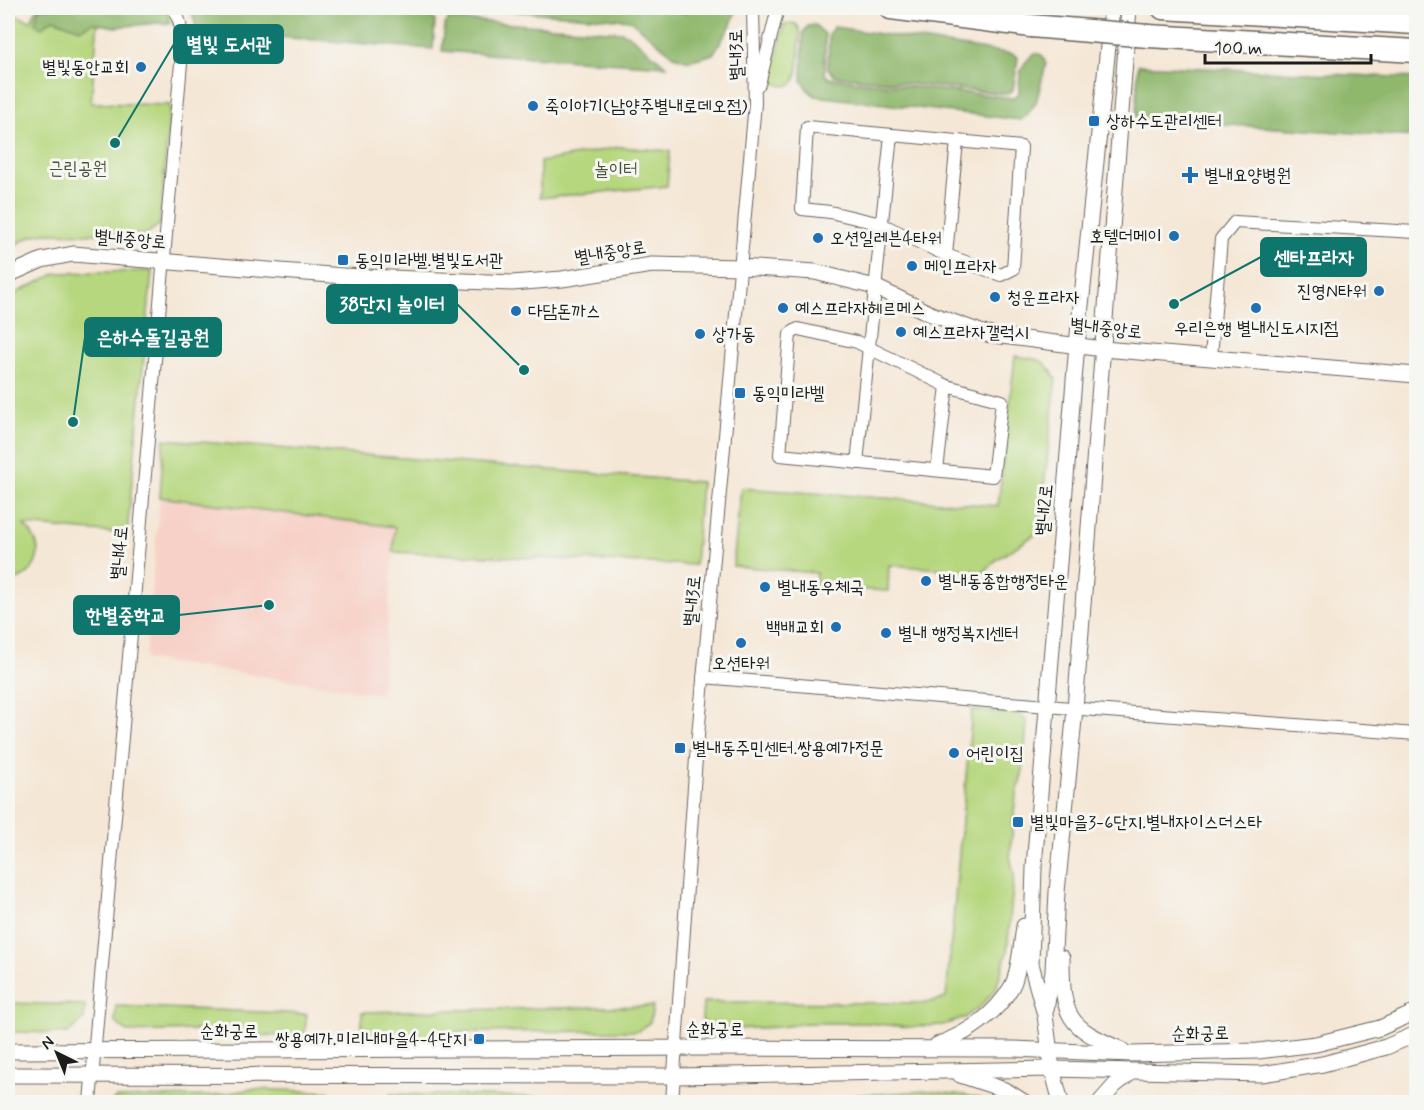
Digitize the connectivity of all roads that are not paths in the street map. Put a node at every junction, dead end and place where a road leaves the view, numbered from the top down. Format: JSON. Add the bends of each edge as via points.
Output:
{"nodes":[{"id":1,"x":174,"y":8,"type":"edge"},
{"id":2,"x":753,"y":8,"type":"edge"},
{"id":3,"x":778,"y":8,"type":"edge"},
{"id":4,"x":891,"y":8,"type":"edge"},
{"id":5,"x":1112,"y":8,"type":"edge"},
{"id":6,"x":1130,"y":8,"type":"edge"},
{"id":7,"x":1163,"y":8,"type":"edge"},
{"id":8,"x":1416,"y":22,"type":"edge"},
{"id":9,"x":1416,"y":51,"type":"edge"},
{"id":10,"x":755,"y":103,"type":"junction"},
{"id":11,"x":891,"y":135,"type":"junction"},
{"id":12,"x":957,"y":141,"type":"junction"},
{"id":13,"x":881,"y":224,"type":"junction"},
{"id":14,"x":1416,"y":232,"type":"edge"},
{"id":15,"x":946,"y":255,"type":"junction"},
{"id":16,"x":162,"y":261,"type":"junction"},
{"id":17,"x":741,"y":267,"type":"junction"},
{"id":18,"x":8,"y":275,"type":"edge"},
{"id":19,"x":875,"y":287,"type":"junction"},
{"id":20,"x":1077,"y":344,"type":"junction"},
{"id":21,"x":870,"y":347,"type":"junction"},
{"id":22,"x":1103,"y":348,"type":"junction"},
{"id":23,"x":1211,"y":357,"type":"junction"},
{"id":24,"x":1416,"y":375,"type":"edge"},
{"id":25,"x":947,"y":386,"type":"junction"},
{"id":26,"x":857,"y":463,"type":"junction"},
{"id":27,"x":937,"y":470,"type":"junction"},
{"id":28,"x":703,"y":678,"type":"junction"},
{"id":29,"x":1047,"y":706,"type":"junction"},
{"id":30,"x":1075,"y":708,"type":"junction"},
{"id":31,"x":1416,"y":734,"type":"edge"},
{"id":32,"x":1034,"y":867,"type":"junction"},
{"id":33,"x":1057,"y":892,"type":"junction"},
{"id":34,"x":1416,"y":1012,"type":"edge"},
{"id":35,"x":1044,"y":1015,"type":"junction"},
{"id":36,"x":1416,"y":1034,"type":"edge"},
{"id":37,"x":676,"y":1048,"type":"junction"},
{"id":38,"x":926,"y":1049,"type":"junction"},
{"id":39,"x":1049,"y":1049,"type":"junction"},
{"id":40,"x":8,"y":1051,"type":"edge"},
{"id":41,"x":95,"y":1051,"type":"junction"},
{"id":42,"x":1130,"y":1054,"type":"junction"},
{"id":43,"x":1052,"y":1069,"type":"junction"},
{"id":44,"x":949,"y":1071,"type":"junction"},
{"id":45,"x":1132,"y":1072,"type":"junction"},
{"id":46,"x":8,"y":1075,"type":"edge"},
{"id":47,"x":93,"y":1076,"type":"junction"},
{"id":48,"x":675,"y":1076,"type":"junction"},
{"id":49,"x":90,"y":1102,"type":"edge"},
{"id":50,"x":672,"y":1102,"type":"edge"},
{"id":51,"x":1024,"y":1102,"type":"edge"},
{"id":52,"x":1061,"y":1102,"type":"edge"},
{"id":53,"x":1100,"y":1102,"type":"edge"}],
"edges":[{"from":1,"to":16,"type":"street","name":"별내4로","via":[[180,23],[182,52]]},
{"from":2,"to":10,"type":"street","name":"별내3로"},
{"from":3,"to":10,"type":"street","name":"별내3로"},
{"from":4,"to":9,"type":"highway","bridge":true,"via":[[1148,36]]},
{"from":5,"to":20,"type":"street","name":"별내2로"},
{"from":6,"to":22,"type":"street","name":"별내2로"},
{"from":7,"to":8,"type":"highway"},
{"from":10,"to":17,"type":"street","name":"별내3로"},
{"from":11,"to":12,"type":"street"},
{"from":11,"to":13,"type":"street"},
{"from":11,"to":13,"type":"street","via":[[807,127],[802,209]]},
{"from":12,"to":15,"type":"street"},
{"from":12,"to":15,"type":"street","via":[[1021,147],[1013,269],[1001,275]]},
{"from":13,"to":15,"type":"street"},
{"from":13,"to":19,"type":"street"},
{"from":14,"to":23,"type":"street","via":[[1235,222],[1221,239]]},
{"from":16,"to":17,"type":"street","name":"별내중앙로","via":[[343,276],[512,283],[652,265]]},
{"from":16,"to":18,"type":"street","name":"별내중앙로","via":[[73,254],[42,260]]},
{"from":16,"to":41,"type":"street","name":"별내4로"},
{"from":17,"to":19,"type":"street","name":"별내중앙로","via":[[815,272]]},
{"from":17,"to":28,"type":"street","name":"별내3로"},
{"from":19,"to":20,"type":"street","name":"별내중앙로","via":[[931,314],[986,334]]},
{"from":19,"to":21,"type":"street"},
{"from":20,"to":22,"type":"street","name":"별내중앙로"},
{"from":20,"to":29,"type":"street","name":"별내2로"},
{"from":21,"to":25,"type":"street"},
{"from":21,"to":26,"type":"street"},
{"from":21,"to":26,"type":"street","via":[[798,328],[790,334],[780,455]]},
{"from":22,"to":23,"type":"street","name":"별내중앙로"},
{"from":22,"to":30,"type":"street","name":"별내2로"},
{"from":23,"to":24,"type":"street","name":"별내중앙로"},
{"from":25,"to":27,"type":"street"},
{"from":25,"to":27,"type":"street","via":[[1002,401],[993,476]]},
{"from":26,"to":27,"type":"street"},
{"from":28,"to":29,"type":"street"},
{"from":28,"to":37,"type":"street","name":"별내3로"},
{"from":29,"to":30,"type":"street"},
{"from":29,"to":32,"type":"street","name":"별내2로"},
{"from":30,"to":31,"type":"street"},
{"from":30,"to":33,"type":"street","name":"별내2로"},
{"from":32,"to":35,"type":"street","name":"별내2로","via":[[1031,964]]},
{"from":32,"to":38,"type":"street","via":[[1013,984],[990,1016],[962,1035]]},
{"from":33,"to":35,"type":"street","name":"별내2로","via":[[1053,971]]},
{"from":33,"to":42,"type":"street","via":[[1062,977],[1069,1017],[1085,1033]]},
{"from":34,"to":42,"type":"street","name":"순화궁로","via":[[1380,1028],[1316,1044],[1258,1051]]},
{"from":35,"to":39,"type":"street","name":"별내2로"},
{"from":36,"to":45,"type":"street","via":[[1386,1047],[1323,1064],[1262,1074]]},
{"from":37,"to":38,"type":"street","name":"순화궁로"},
{"from":37,"to":41,"type":"street","name":"순화궁로"},
{"from":37,"to":48,"type":"street","name":"별내3로"},
{"from":38,"to":39,"type":"street","name":"순화궁로"},
{"from":39,"to":42,"type":"street","name":"순화궁로"},
{"from":39,"to":43,"type":"street","name":"별내2로"},
{"from":40,"to":41,"type":"street","name":"순화궁로"},
{"from":41,"to":47,"type":"street","name":"별내4로"},
{"from":43,"to":44,"type":"street"},
{"from":43,"to":45,"type":"street"},
{"from":43,"to":52,"type":"street","name":"별내2로"},
{"from":44,"to":48,"type":"street"},
{"from":44,"to":51,"type":"street","via":[[1005,1090]]},
{"from":45,"to":53,"type":"street"},
{"from":46,"to":47,"type":"street"},
{"from":47,"to":48,"type":"street"},
{"from":47,"to":49,"type":"street","name":"별내4로"},
{"from":48,"to":50,"type":"street","name":"별내3로"}]}
